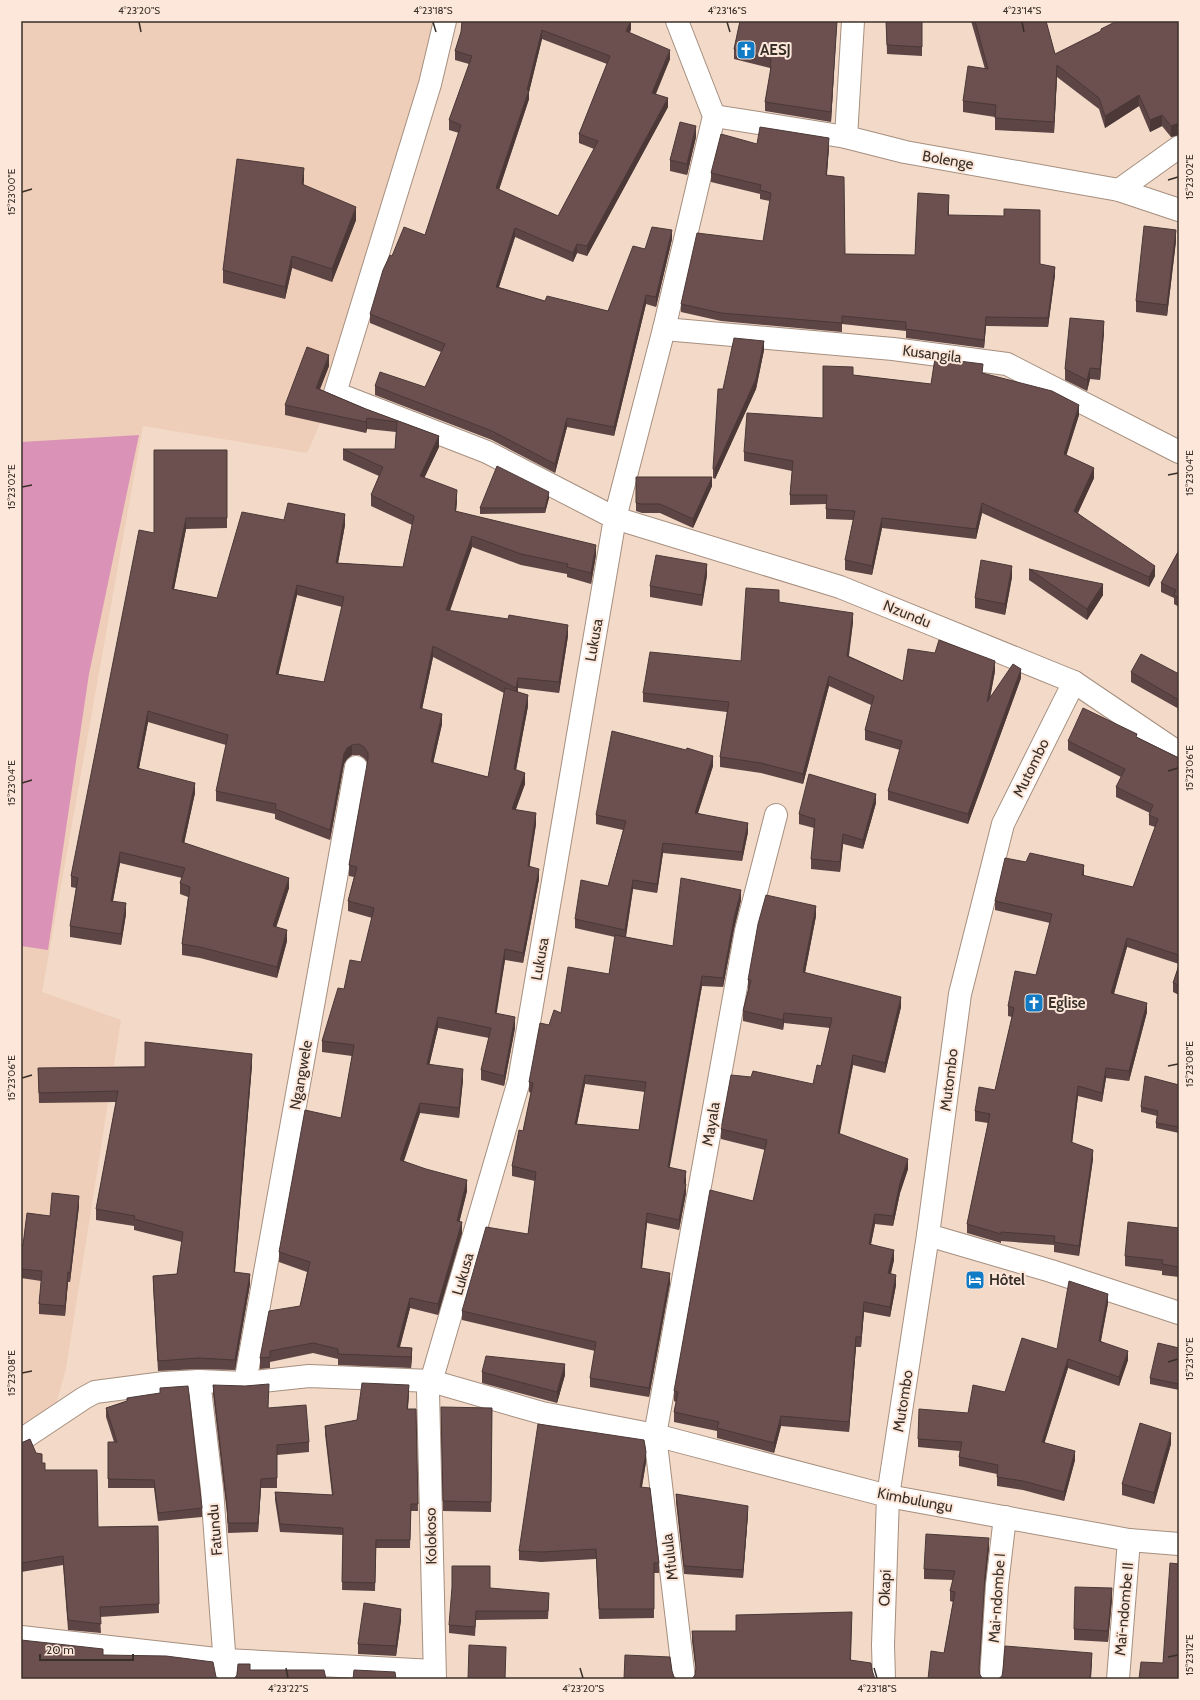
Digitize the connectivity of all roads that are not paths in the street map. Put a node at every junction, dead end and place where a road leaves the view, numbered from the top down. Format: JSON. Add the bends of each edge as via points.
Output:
{"nodes":[{"id":1,"x":445,"y":21,"type":"edge"},
{"id":2,"x":677,"y":21,"type":"edge"},
{"id":3,"x":853,"y":21,"type":"edge"},
{"id":4,"x":714,"y":116,"type":"junction"},
{"id":5,"x":846,"y":137,"type":"junction"},
{"id":6,"x":1179,"y":147,"type":"edge"},
{"id":7,"x":1119,"y":190,"type":"junction"},
{"id":8,"x":1179,"y":210,"type":"edge"},
{"id":9,"x":664,"y":329,"type":"junction"},
{"id":10,"x":1179,"y":452,"type":"edge"},
{"id":11,"x":615,"y":518,"type":"junction"},
{"id":12,"x":1074,"y":682,"type":"junction"},
{"id":13,"x":1179,"y":753,"type":"edge"},
{"id":14,"x":356,"y":767,"type":"dead end"},
{"id":15,"x":776,"y":815,"type":"dead end"},
{"id":16,"x":928,"y":1235,"type":"junction"},
{"id":17,"x":1179,"y":1313,"type":"edge"},
{"id":18,"x":199,"y":1381,"type":"junction"},
{"id":19,"x":245,"y":1383,"type":"junction"},
{"id":20,"x":430,"y":1386,"type":"junction"},
{"id":21,"x":655,"y":1435,"type":"junction"},
{"id":22,"x":21,"y":1440,"type":"edge"},
{"id":23,"x":888,"y":1496,"type":"junction"},
{"id":24,"x":1004,"y":1517,"type":"junction"},
{"id":25,"x":1129,"y":1540,"type":"junction"},
{"id":26,"x":1179,"y":1544,"type":"edge"},
{"id":27,"x":21,"y":1637,"type":"edge"},
{"id":28,"x":226,"y":1669,"type":"edge"},
{"id":29,"x":435,"y":1675,"type":"edge"},
{"id":30,"x":684,"y":1679,"type":"edge"},
{"id":31,"x":884,"y":1679,"type":"edge"},
{"id":32,"x":991,"y":1679,"type":"edge"},
{"id":33,"x":1118,"y":1679,"type":"edge"}],
"edges":[{"from":1,"to":11,"type":"street","name":"Nzundu","via":[[430,84],[335,393],[487,452]]},
{"from":2,"to":4,"type":"street"},
{"from":3,"to":5,"type":"street"},
{"from":4,"to":5,"type":"street","name":"Bolenge"},
{"from":4,"to":9,"type":"street","name":"Lukusa"},
{"from":5,"to":7,"type":"street","name":"Bolenge","via":[[905,152]]},
{"from":6,"to":7,"type":"street"},
{"from":7,"to":8,"type":"street","name":"Bolenge"},
{"from":9,"to":10,"type":"street","name":"Kusangila","via":[[894,350],[1007,364]]},
{"from":9,"to":11,"type":"street","name":"Lukusa"},
{"from":11,"to":12,"type":"street","name":"Nzundu","via":[[840,587]]},
{"from":11,"to":20,"type":"street","name":"Lukusa","via":[[519,1081]]},
{"from":12,"to":13,"type":"street","name":"Nzundu"},
{"from":12,"to":16,"type":"street","name":"Mutombo","via":[[1003,824],[960,994]]},
{"from":14,"to":19,"type":"street","name":"Ngangwele"},
{"from":15,"to":21,"type":"street","name":"Mayala","via":[[746,931]]},
{"from":16,"to":17,"type":"street","via":[[1051,1271]]},
{"from":16,"to":23,"type":"street","name":"Mutombo"},
{"from":18,"to":19,"type":"street","name":"Kimbulungu"},
{"from":18,"to":22,"type":"street","name":"Kimbulungu","via":[[164,1382],[95,1392]]},
{"from":18,"to":28,"type":"street","name":"Fatundu","via":[[212,1489]]},
{"from":19,"to":20,"type":"street","name":"Kimbulungu","via":[[309,1376]]},
{"from":20,"to":21,"type":"street","name":"Kimbulungu","via":[[542,1413]]},
{"from":20,"to":29,"type":"street","name":"Kolokoso"},
{"from":21,"to":23,"type":"street","name":"Kimbulungu"},
{"from":21,"to":30,"type":"street","name":"Mfulula"},
{"from":23,"to":24,"type":"street","name":"Kimbulungu"},
{"from":23,"to":31,"type":"street","name":"Okapi","via":[[882,1645]]},
{"from":24,"to":25,"type":"street","name":"Kimbulungu"},
{"from":24,"to":32,"type":"street","name":"Mai-ndombe I"},
{"from":25,"to":26,"type":"street","name":"Kimbulungu"},
{"from":25,"to":33,"type":"street","name":"Maï-ndombe II"},
{"from":27,"to":28,"type":"street"},
{"from":28,"to":29,"type":"street"}]}
